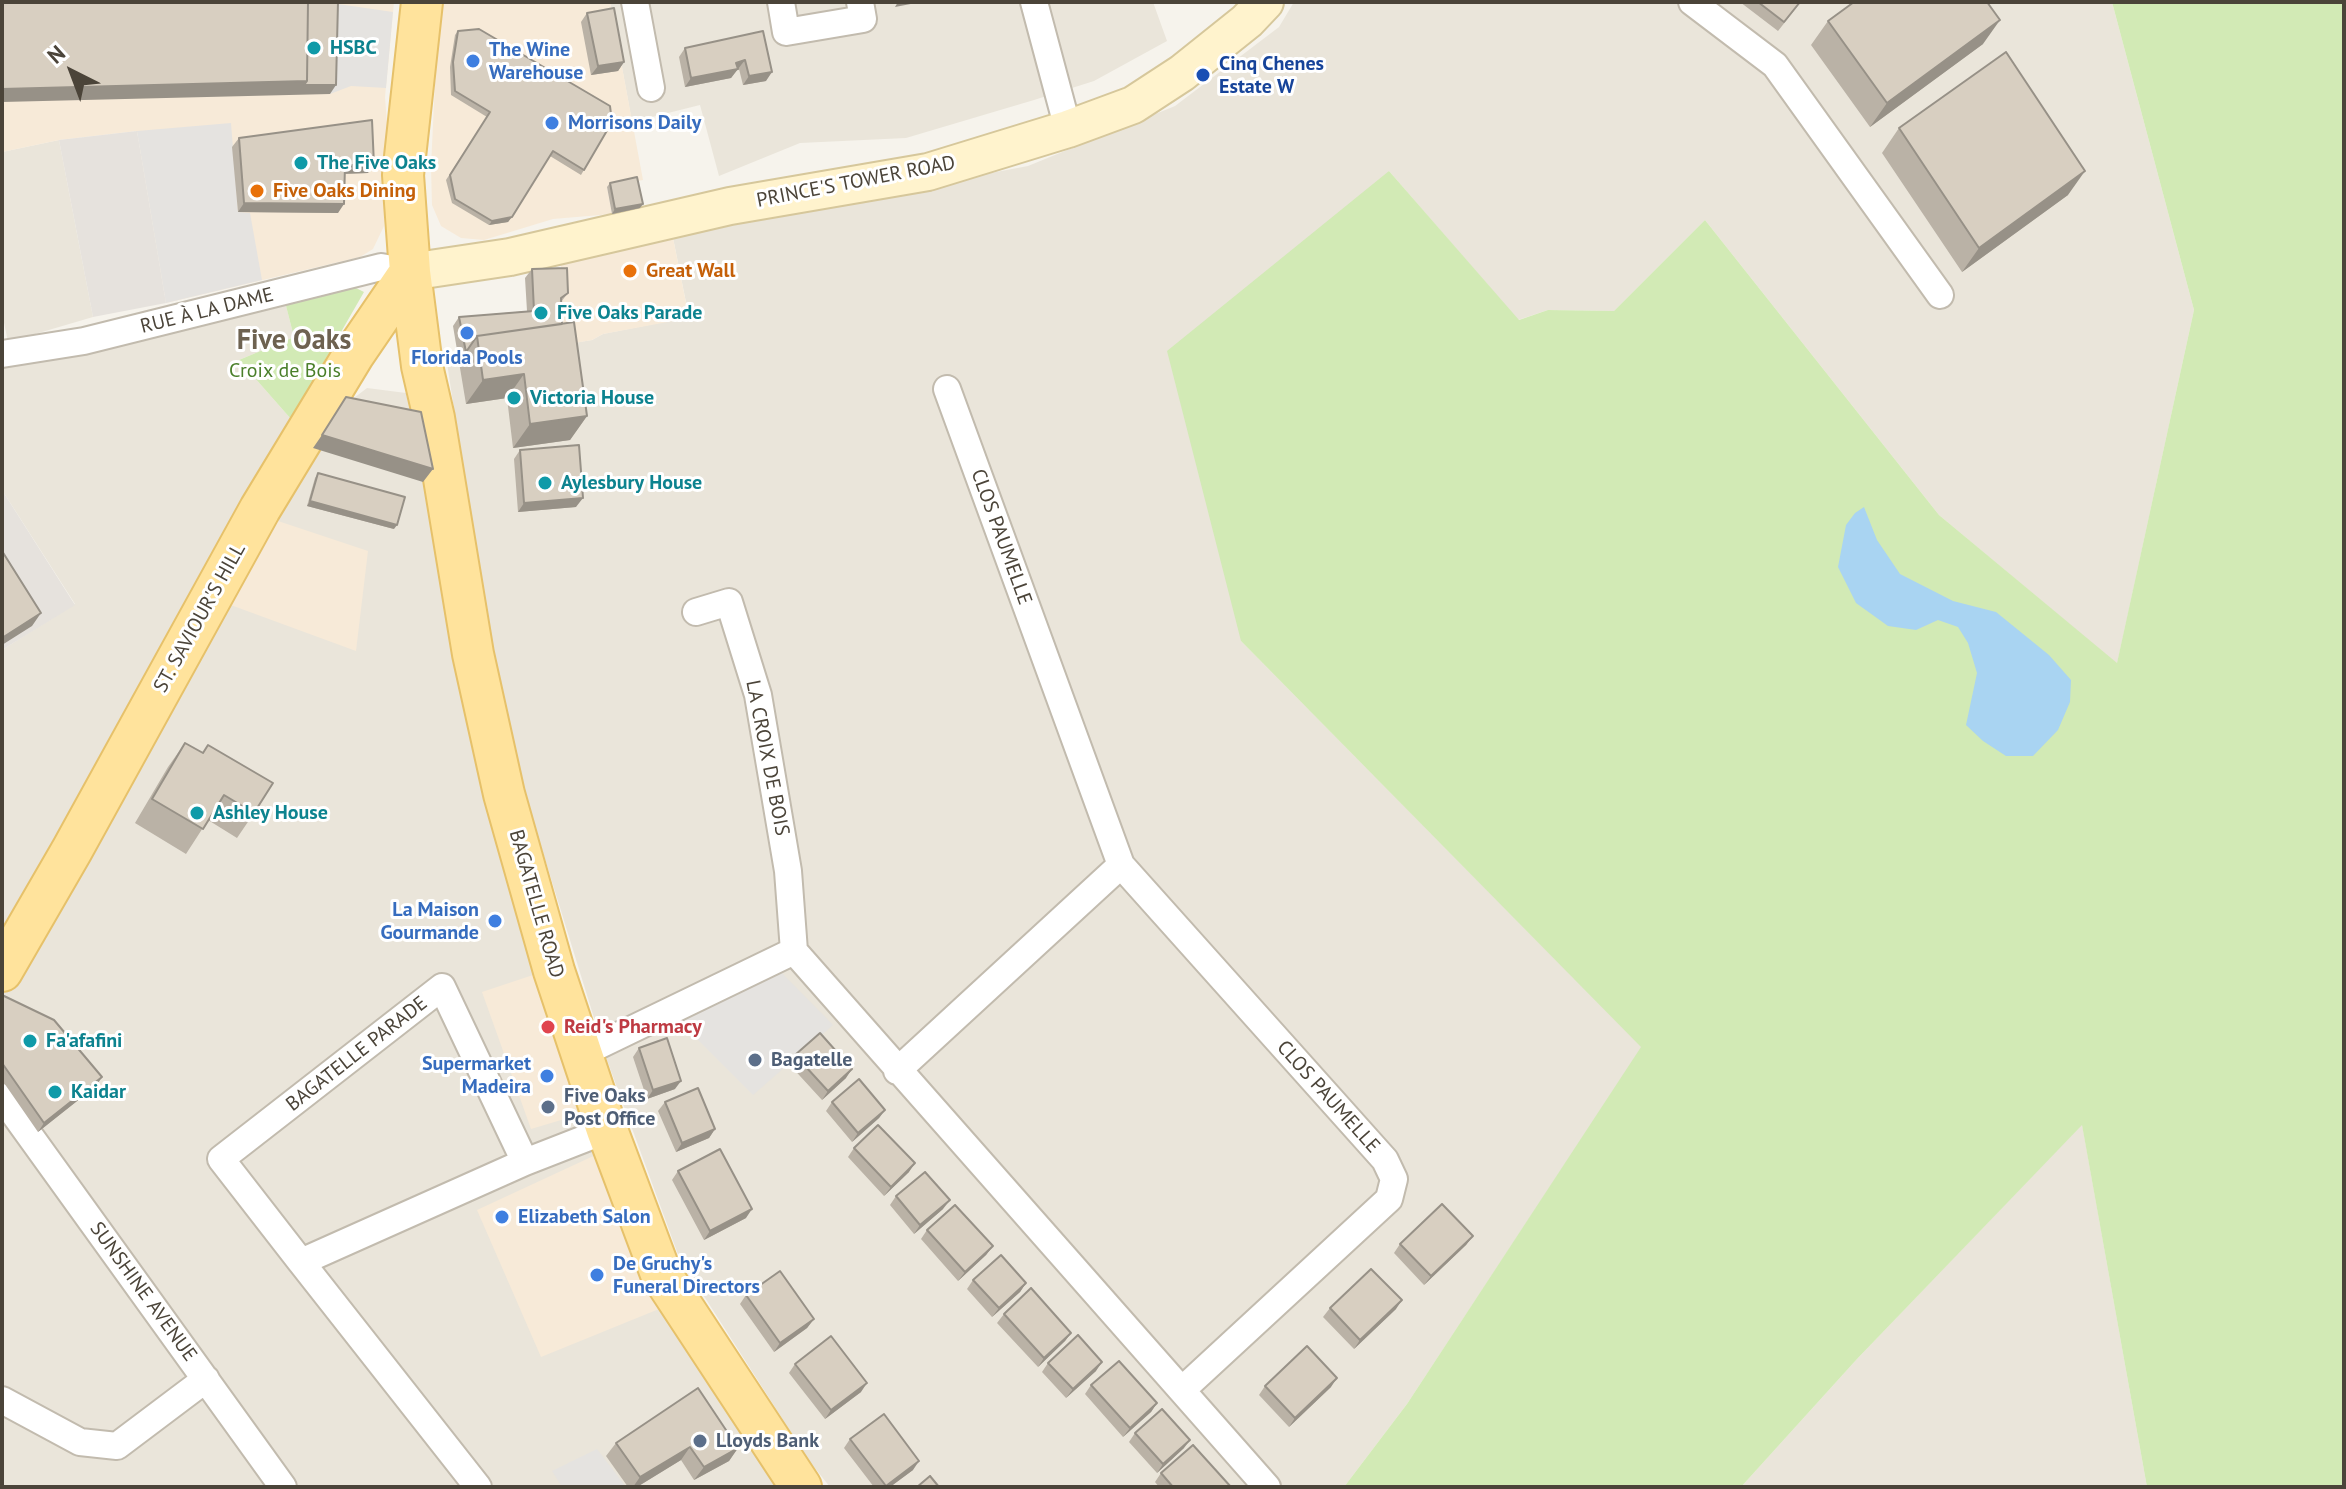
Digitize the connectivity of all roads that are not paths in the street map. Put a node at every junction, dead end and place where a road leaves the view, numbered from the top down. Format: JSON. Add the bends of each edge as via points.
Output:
{"nodes":[{"id":1,"x":422,"y":2,"type":"edge"},
{"id":2,"x":635,"y":2,"type":"edge"},
{"id":3,"x":781,"y":2,"type":"edge"},
{"id":4,"x":860,"y":2,"type":"edge"},
{"id":5,"x":1034,"y":2,"type":"edge"},
{"id":6,"x":1265,"y":2,"type":"edge"},
{"id":7,"x":1692,"y":2,"type":"edge"},
{"id":8,"x":651,"y":88,"type":"dead end"},
{"id":9,"x":1068,"y":129,"type":"junction"},
{"id":10,"x":410,"y":272,"type":"junction"},
{"id":11,"x":1940,"y":295,"type":"dead end"},
{"id":12,"x":2,"y":354,"type":"edge"},
{"id":13,"x":349,"y":362,"type":"junction"},
{"id":14,"x":422,"y":366,"type":"junction"},
{"id":15,"x":947,"y":389,"type":"dead end"},
{"id":16,"x":696,"y":612,"type":"dead end"},
{"id":17,"x":1121,"y":865,"type":"junction"},
{"id":18,"x":794,"y":951,"type":"junction"},
{"id":19,"x":2,"y":971,"type":"edge"},
{"id":20,"x":583,"y":1053,"type":"junction"},
{"id":21,"x":897,"y":1071,"type":"junction"},
{"id":22,"x":2,"y":1097,"type":"edge"},
{"id":23,"x":607,"y":1130,"type":"junction"},
{"id":24,"x":525,"y":1162,"type":"junction"},
{"id":25,"x":301,"y":1262,"type":"junction"},
{"id":26,"x":206,"y":1379,"type":"junction"},
{"id":27,"x":1182,"y":1390,"type":"junction"},
{"id":28,"x":2,"y":1400,"type":"edge"},
{"id":29,"x":283,"y":1487,"type":"edge"},
{"id":30,"x":478,"y":1487,"type":"edge"},
{"id":31,"x":801,"y":1487,"type":"edge"},
{"id":32,"x":1267,"y":1487,"type":"edge"}],
"edges":[{"from":1,"to":10,"type":"main road","name":"BAGATELLE ROAD","via":[[403,175]]},
{"from":2,"to":8,"type":"street"},
{"from":3,"to":4,"type":"street","via":[[786,32],[863,19]]},
{"from":5,"to":9,"type":"street"},
{"from":6,"to":9,"type":"main road","name":"PRINCE'S TOWER ROAD","via":[[1182,73],[1133,105]]},
{"from":7,"to":11,"type":"street","via":[[1775,65]]},
{"from":9,"to":10,"type":"main road","name":"PRINCE'S TOWER ROAD","via":[[928,172],[730,206],[510,257]]},
{"from":10,"to":12,"type":"street","name":"RUE À LA DAME","via":[[381,267],[84,341]]},
{"from":10,"to":13,"type":"main road","name":"ST. SAVIOUR'S HILL"},
{"from":10,"to":14,"type":"main road","name":"BAGATELLE ROAD"},
{"from":13,"to":14,"type":"main road","via":[[379,341],[402,346]]},
{"from":13,"to":19,"type":"main road","name":"ST. SAVIOUR'S HILL","via":[[260,509]]},
{"from":14,"to":20,"type":"main road","name":"BAGATELLE ROAD","via":[[487,724],[554,971]]},
{"from":15,"to":17,"type":"street","name":"CLOS PAUMELLE"},
{"from":16,"to":18,"type":"street","name":"LA CROIX DE BOIS","via":[[729,602],[758,695],[788,871]]},
{"from":17,"to":21,"type":"street"},
{"from":17,"to":27,"type":"street","name":"CLOS PAUMELLE","via":[[1385,1160],[1394,1179],[1389,1199]]},
{"from":18,"to":20,"type":"street"},
{"from":18,"to":21,"type":"street"},
{"from":20,"to":23,"type":"main road","name":"BAGATELLE ROAD"},
{"from":21,"to":27,"type":"street"},
{"from":22,"to":26,"type":"street","name":"SUNSHINE AVENUE"},
{"from":23,"to":24,"type":"street"},
{"from":23,"to":31,"type":"main road","name":"BAGATELLE ROAD","via":[[661,1274]]},
{"from":24,"to":25,"type":"street"},
{"from":24,"to":25,"type":"street","name":"BAGATELLE PARADE","via":[[442,987],[221,1159]]},
{"from":25,"to":30,"type":"street","name":"BAGATELLE PARADE"},
{"from":26,"to":28,"type":"street","via":[[117,1446],[80,1442]]},
{"from":26,"to":29,"type":"street","name":"SUNSHINE AVENUE"},
{"from":27,"to":32,"type":"street"}]}
